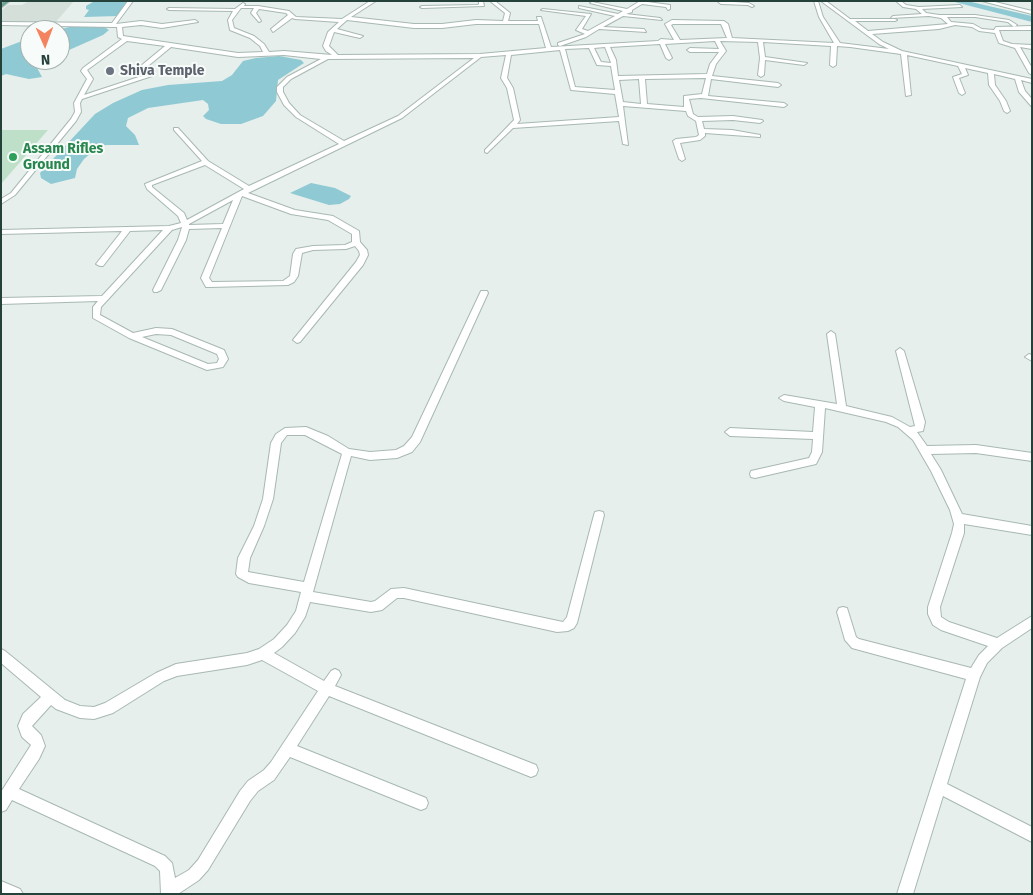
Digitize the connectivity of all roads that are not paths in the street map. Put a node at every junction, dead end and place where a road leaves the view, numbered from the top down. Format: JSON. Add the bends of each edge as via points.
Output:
{"nodes":[{"id":1,"x":7,"y":1,"type":"edge"},
{"id":2,"x":43,"y":1,"type":"edge"},
{"id":3,"x":67,"y":1,"type":"edge"},
{"id":4,"x":131,"y":1,"type":"edge"},
{"id":5,"x":246,"y":1,"type":"edge"},
{"id":6,"x":358,"y":1,"type":"edge"},
{"id":7,"x":481,"y":1,"type":"edge"},
{"id":8,"x":492,"y":1,"type":"edge"},
{"id":9,"x":719,"y":1,"type":"edge"},
{"id":10,"x":816,"y":1,"type":"edge"},
{"id":11,"x":823,"y":1,"type":"edge"},
{"id":12,"x":898,"y":1,"type":"edge"},
{"id":13,"x":933,"y":1,"type":"edge"},
{"id":14,"x":984,"y":1,"type":"edge"},
{"id":15,"x":371,"y":2,"type":"edge"},
{"id":16,"x":643,"y":2,"type":"edge"},
{"id":17,"x":174,"y":3,"type":"dead end"},
{"id":18,"x":663,"y":3,"type":"edge"},
{"id":19,"x":754,"y":3,"type":"edge"},
{"id":20,"x":422,"y":4,"type":"edge"},
{"id":21,"x":552,"y":4,"type":"dead end"},
{"id":22,"x":616,"y":4,"type":"dead end"},
{"id":23,"x":1,"y":6,"type":"edge"},
{"id":24,"x":960,"y":6,"type":"dead end"},
{"id":25,"x":258,"y":7,"type":"junction"},
{"id":26,"x":575,"y":7,"type":"dead end"},
{"id":27,"x":636,"y":7,"type":"junction"},
{"id":28,"x":948,"y":7,"type":"junction"},
{"id":29,"x":584,"y":8,"type":"junction"},
{"id":30,"x":917,"y":8,"type":"junction"},
{"id":31,"x":237,"y":9,"type":"junction"},
{"id":32,"x":668,"y":9,"type":"dead end"},
{"id":33,"x":543,"y":10,"type":"junction"},
{"id":34,"x":630,"y":11,"type":"junction"},
{"id":35,"x":1032,"y":13,"type":"edge"},
{"id":36,"x":292,"y":15,"type":"junction"},
{"id":37,"x":418,"y":15,"type":"dead end"},
{"id":38,"x":622,"y":15,"type":"junction"},
{"id":39,"x":929,"y":15,"type":"junction"},
{"id":40,"x":940,"y":16,"type":"junction"},
{"id":41,"x":660,"y":19,"type":"dead end"},
{"id":42,"x":344,"y":20,"type":"junction"},
{"id":43,"x":849,"y":20,"type":"junction"},
{"id":44,"x":259,"y":21,"type":"dead end"},
{"id":45,"x":1,"y":22,"type":"edge"},
{"id":46,"x":195,"y":22,"type":"dead end"},
{"id":47,"x":505,"y":22,"type":"junction"},
{"id":48,"x":540,"y":22,"type":"junction"},
{"id":49,"x":954,"y":24,"type":"junction"},
{"id":50,"x":115,"y":25,"type":"junction"},
{"id":51,"x":598,"y":28,"type":"junction"},
{"id":52,"x":1016,"y":28,"type":"junction"},
{"id":53,"x":1032,"y":28,"type":"edge"},
{"id":54,"x":273,"y":30,"type":"dead end"},
{"id":55,"x":333,"y":30,"type":"junction"},
{"id":56,"x":644,"y":31,"type":"dead end"},
{"id":57,"x":996,"y":32,"type":"junction"},
{"id":58,"x":867,"y":33,"type":"junction"},
{"id":59,"x":588,"y":34,"type":"junction"},
{"id":60,"x":360,"y":36,"type":"dead end"},
{"id":61,"x":126,"y":39,"type":"junction"},
{"id":62,"x":717,"y":39,"type":"junction"},
{"id":63,"x":730,"y":39,"type":"junction"},
{"id":64,"x":677,"y":40,"type":"junction"},
{"id":65,"x":661,"y":41,"type":"junction"},
{"id":66,"x":760,"y":41,"type":"junction"},
{"id":67,"x":836,"y":44,"type":"junction"},
{"id":68,"x":1014,"y":45,"type":"junction"},
{"id":69,"x":170,"y":46,"type":"junction"},
{"id":70,"x":591,"y":46,"type":"junction"},
{"id":71,"x":607,"y":46,"type":"junction"},
{"id":72,"x":549,"y":48,"type":"junction"},
{"id":73,"x":562,"y":48,"type":"junction"},
{"id":74,"x":1031,"y":48,"type":"edge"},
{"id":75,"x":690,"y":50,"type":"dead end"},
{"id":76,"x":723,"y":51,"type":"junction"},
{"id":77,"x":509,"y":53,"type":"junction"},
{"id":78,"x":902,"y":53,"type":"junction"},
{"id":79,"x":267,"y":54,"type":"junction"},
{"id":80,"x":336,"y":56,"type":"junction"},
{"id":81,"x":480,"y":56,"type":"junction"},
{"id":82,"x":327,"y":57,"type":"junction"},
{"id":83,"x":669,"y":58,"type":"dead end"},
{"id":84,"x":762,"y":58,"type":"junction"},
{"id":85,"x":1024,"y":59,"type":"junction"},
{"id":86,"x":1032,"y":59,"type":"edge"},
{"id":87,"x":804,"y":63,"type":"dead end"},
{"id":88,"x":614,"y":65,"type":"junction"},
{"id":89,"x":833,"y":65,"type":"dead end"},
{"id":90,"x":961,"y":66,"type":"junction"},
{"id":91,"x":991,"y":72,"type":"junction"},
{"id":92,"x":1032,"y":73,"type":"edge"},
{"id":93,"x":761,"y":75,"type":"dead end"},
{"id":94,"x":642,"y":77,"type":"junction"},
{"id":95,"x":709,"y":77,"type":"junction"},
{"id":96,"x":1017,"y":77,"type":"junction"},
{"id":97,"x":615,"y":78,"type":"junction"},
{"id":98,"x":1032,"y":81,"type":"edge"},
{"id":99,"x":778,"y":85,"type":"dead end"},
{"id":100,"x":618,"y":92,"type":"junction"},
{"id":101,"x":962,"y":93,"type":"dead end"},
{"id":102,"x":908,"y":95,"type":"dead end"},
{"id":103,"x":703,"y":97,"type":"junction"},
{"id":104,"x":80,"y":98,"type":"junction"},
{"id":105,"x":618,"y":104,"type":"junction"},
{"id":106,"x":784,"y":105,"type":"dead end"},
{"id":107,"x":1032,"y":105,"type":"edge"},
{"id":108,"x":644,"y":106,"type":"junction"},
{"id":109,"x":688,"y":108,"type":"junction"},
{"id":110,"x":1007,"y":111,"type":"dead end"},
{"id":111,"x":698,"y":118,"type":"junction"},
{"id":112,"x":622,"y":119,"type":"junction"},
{"id":113,"x":760,"y":121,"type":"dead end"},
{"id":114,"x":513,"y":126,"type":"junction"},
{"id":115,"x":176,"y":130,"type":"dead end"},
{"id":116,"x":701,"y":131,"type":"junction"},
{"id":117,"x":758,"y":136,"type":"dead end"},
{"id":118,"x":344,"y":144,"type":"junction"},
{"id":119,"x":626,"y":144,"type":"dead end"},
{"id":120,"x":487,"y":151,"type":"dead end"},
{"id":121,"x":682,"y":159,"type":"dead end"},
{"id":122,"x":206,"y":162,"type":"junction"},
{"id":123,"x":243,"y":192,"type":"junction"},
{"id":124,"x":1,"y":202,"type":"edge"},
{"id":125,"x":185,"y":226,"type":"junction"},
{"id":126,"x":226,"y":226,"type":"junction"},
{"id":127,"x":129,"y":228,"type":"junction"},
{"id":128,"x":169,"y":228,"type":"junction"},
{"id":129,"x":1,"y":232,"type":"edge"},
{"id":130,"x":356,"y":243,"type":"junction"},
{"id":131,"x":100,"y":264,"type":"dead end"},
{"id":132,"x":157,"y":290,"type":"dead end"},
{"id":133,"x":484,"y":293,"type":"dead end"},
{"id":134,"x":104,"y":298,"type":"junction"},
{"id":135,"x":1,"y":301,"type":"edge"},
{"id":136,"x":831,"y":334,"type":"dead end"},
{"id":137,"x":132,"y":336,"type":"junction"},
{"id":138,"x":297,"y":340,"type":"dead end"},
{"id":139,"x":900,"y":351,"type":"dead end"},
{"id":140,"x":784,"y":398,"type":"dead end"},
{"id":141,"x":820,"y":405,"type":"junction"},
{"id":142,"x":842,"y":408,"type":"junction"},
{"id":143,"x":908,"y":431,"type":"junction"},
{"id":144,"x":730,"y":432,"type":"dead end"},
{"id":145,"x":818,"y":436,"type":"junction"},
{"id":146,"x":925,"y":450,"type":"junction"},
{"id":147,"x":347,"y":452,"type":"junction"},
{"id":148,"x":1032,"y":457,"type":"edge"},
{"id":149,"x":755,"y":474,"type":"dead end"},
{"id":150,"x":599,"y":515,"type":"dead end"},
{"id":151,"x":957,"y":518,"type":"junction"},
{"id":152,"x":1032,"y":531,"type":"edge"},
{"id":153,"x":308,"y":592,"type":"junction"},
{"id":154,"x":843,"y":612,"type":"dead end"},
{"id":155,"x":1032,"y":621,"type":"edge"},
{"id":156,"x":998,"y":644,"type":"junction"},
{"id":157,"x":263,"y":654,"type":"junction"},
{"id":158,"x":1,"y":655,"type":"edge"},
{"id":159,"x":335,"y":675,"type":"dead end"},
{"id":160,"x":974,"y":675,"type":"junction"},
{"id":161,"x":327,"y":689,"type":"junction"},
{"id":162,"x":51,"y":696,"type":"junction"},
{"id":163,"x":288,"y":749,"type":"junction"},
{"id":164,"x":531,"y":770,"type":"dead end"},
{"id":165,"x":939,"y":787,"type":"junction"},
{"id":166,"x":10,"y":792,"type":"junction"},
{"id":167,"x":421,"y":803,"type":"dead end"},
{"id":168,"x":1,"y":805,"type":"edge"},
{"id":169,"x":1032,"y":834,"type":"edge"},
{"id":170,"x":1,"y":888,"type":"edge"},
{"id":171,"x":169,"y":892,"type":"edge"},
{"id":172,"x":15,"y":894,"type":"edge"},
{"id":173,"x":906,"y":894,"type":"edge"}],
"edges":[{"from":1,"to":23,"type":"main road"},
{"from":2,"to":3,"type":"street"},
{"from":4,"to":50,"type":"street"},
{"from":5,"to":31,"type":"street"},
{"from":6,"to":15,"type":"street"},
{"from":7,"to":20,"type":"street","via":[[482,5],[478,6]]},
{"from":8,"to":47,"type":"street","via":[[508,13]]},
{"from":9,"to":19,"type":"street"},
{"from":10,"to":67,"type":"street"},
{"from":11,"to":43,"type":"street"},
{"from":12,"to":30,"type":"street"},
{"from":13,"to":28,"type":"street"},
{"from":14,"to":35,"type":"street"},
{"from":15,"to":42,"type":"street"},
{"from":16,"to":18,"type":"street"},
{"from":16,"to":27,"type":"street"},
{"from":17,"to":31,"type":"street","via":[[168,11]]},
{"from":18,"to":32,"type":"street","via":[[670,7]]},
{"from":20,"to":37,"type":"street"},
{"from":21,"to":33,"type":"street","via":[[551,9]]},
{"from":22,"to":27,"type":"street"},
{"from":24,"to":28,"type":"street"},
{"from":25,"to":31,"type":"street"},
{"from":25,"to":36,"type":"street"},
{"from":25,"to":44,"type":"street","via":[[253,13]]},
{"from":26,"to":29,"type":"street"},
{"from":27,"to":34,"type":"street"},
{"from":28,"to":30,"type":"street"},
{"from":29,"to":34,"type":"street","via":[[593,3]]},
{"from":29,"to":38,"type":"street"},
{"from":30,"to":39,"type":"street"},
{"from":31,"to":79,"type":"street","via":[[230,20],[232,29],[262,45]]},
{"from":33,"to":48,"type":"street","via":[[539,11]]},
{"from":33,"to":59,"type":"street","via":[[588,15],[579,30]]},
{"from":34,"to":38,"type":"street"},
{"from":36,"to":42,"type":"street","via":[[295,18]]},
{"from":36,"to":54,"type":"street"},
{"from":38,"to":41,"type":"street"},
{"from":38,"to":51,"type":"street"},
{"from":39,"to":40,"type":"street"},
{"from":39,"to":43,"type":"street"},
{"from":40,"to":49,"type":"street"},
{"from":40,"to":52,"type":"street","via":[[1000,20],[1013,23]]},
{"from":42,"to":47,"type":"street","via":[[414,26]]},
{"from":42,"to":55,"type":"street"},
{"from":43,"to":58,"type":"street"},
{"from":45,"to":50,"type":"street"},
{"from":46,"to":50,"type":"street","via":[[162,26],[141,23]]},
{"from":47,"to":48,"type":"street"},
{"from":48,"to":72,"type":"street"},
{"from":49,"to":57,"type":"street"},
{"from":49,"to":58,"type":"street"},
{"from":50,"to":61,"type":"street","via":[[120,29],[121,37]]},
{"from":51,"to":56,"type":"street"},
{"from":51,"to":59,"type":"street"},
{"from":52,"to":53,"type":"street"},
{"from":52,"to":57,"type":"street","via":[[997,27]]},
{"from":55,"to":60,"type":"street"},
{"from":55,"to":80,"type":"street","via":[[326,46]]},
{"from":57,"to":68,"type":"street","via":[[1002,42]]},
{"from":58,"to":78,"type":"street"},
{"from":59,"to":72,"type":"street"},
{"from":61,"to":69,"type":"street"},
{"from":61,"to":104,"type":"street","via":[[85,69],[90,79]]},
{"from":62,"to":63,"type":"street"},
{"from":62,"to":64,"type":"street"},
{"from":62,"to":76,"type":"street"},
{"from":63,"to":64,"type":"street","via":[[722,22],[672,22],[668,24]]},
{"from":63,"to":66,"type":"street"},
{"from":64,"to":65,"type":"street"},
{"from":65,"to":71,"type":"street"},
{"from":65,"to":83,"type":"street"},
{"from":66,"to":67,"type":"street"},
{"from":66,"to":84,"type":"street"},
{"from":67,"to":78,"type":"street"},
{"from":67,"to":89,"type":"street"},
{"from":68,"to":74,"type":"street"},
{"from":68,"to":85,"type":"street"},
{"from":69,"to":79,"type":"street","via":[[230,55]]},
{"from":69,"to":104,"type":"street","via":[[146,65],[152,71],[150,75]]},
{"from":70,"to":71,"type":"street"},
{"from":70,"to":73,"type":"street"},
{"from":70,"to":88,"type":"street","via":[[599,64]]},
{"from":71,"to":88,"type":"street"},
{"from":72,"to":73,"type":"street"},
{"from":72,"to":77,"type":"street"},
{"from":73,"to":100,"type":"street","via":[[573,89]]},
{"from":75,"to":76,"type":"street"},
{"from":76,"to":95,"type":"street","via":[[713,64]]},
{"from":77,"to":81,"type":"street"},
{"from":77,"to":114,"type":"street","via":[[504,78],[510,88],[517,118]]},
{"from":78,"to":90,"type":"street"},
{"from":78,"to":102,"type":"street"},
{"from":79,"to":82,"type":"street"},
{"from":80,"to":81,"type":"street"},
{"from":80,"to":82,"type":"street"},
{"from":81,"to":118,"type":"street","via":[[414,108]]},
{"from":82,"to":118,"type":"street","via":[[289,78],[280,87],[280,92],[298,116]]},
{"from":84,"to":87,"type":"street"},
{"from":84,"to":93,"type":"street"},
{"from":85,"to":86,"type":"street"},
{"from":85,"to":92,"type":"street"},
{"from":88,"to":97,"type":"street"},
{"from":90,"to":91,"type":"street"},
{"from":90,"to":101,"type":"street","via":[[964,76],[956,77]]},
{"from":91,"to":96,"type":"street"},
{"from":91,"to":110,"type":"street","via":[[992,85]]},
{"from":94,"to":95,"type":"street"},
{"from":94,"to":97,"type":"street"},
{"from":94,"to":108,"type":"street"},
{"from":95,"to":99,"type":"street"},
{"from":95,"to":103,"type":"street"},
{"from":96,"to":98,"type":"street"},
{"from":96,"to":107,"type":"street","via":[[1022,92]]},
{"from":97,"to":100,"type":"street"},
{"from":100,"to":105,"type":"street"},
{"from":103,"to":106,"type":"street"},
{"from":103,"to":109,"type":"street","via":[[686,97]]},
{"from":104,"to":124,"type":"street","via":[[74,120],[13,194]]},
{"from":105,"to":108,"type":"street"},
{"from":105,"to":112,"type":"street"},
{"from":108,"to":109,"type":"street"},
{"from":109,"to":111,"type":"street","via":[[690,115]]},
{"from":111,"to":113,"type":"street"},
{"from":111,"to":116,"type":"street"},
{"from":112,"to":114,"type":"street"},
{"from":112,"to":119,"type":"street"},
{"from":114,"to":120,"type":"street"},
{"from":115,"to":122,"type":"street"},
{"from":116,"to":117,"type":"street"},
{"from":116,"to":121,"type":"street","via":[[702,136],[698,139],[676,141]]},
{"from":118,"to":123,"type":"street"},
{"from":122,"to":123,"type":"street"},
{"from":122,"to":125,"type":"street","via":[[148,184],[181,215]]},
{"from":123,"to":125,"type":"street"},
{"from":123,"to":126,"type":"street"},
{"from":123,"to":130,"type":"street","via":[[294,212],[330,218],[356,232]]},
{"from":125,"to":126,"type":"street"},
{"from":125,"to":128,"type":"street"},
{"from":125,"to":132,"type":"street","via":[[182,240]]},
{"from":126,"to":130,"type":"street","via":[[205,278],[209,285],[285,283],[294,276],[299,251],[346,247]]},
{"from":127,"to":128,"type":"street"},
{"from":127,"to":129,"type":"street"},
{"from":127,"to":131,"type":"street"},
{"from":128,"to":134,"type":"street"},
{"from":130,"to":138,"type":"street","via":[[363,250],[360,263]]},
{"from":133,"to":147,"type":"street","via":[[416,439],[397,454],[383,456]]},
{"from":134,"to":135,"type":"street"},
{"from":134,"to":137,"type":"street","via":[[97,307],[96,316]]},
{"from":136,"to":142,"type":"street"},
{"from":137,"to":137,"type":"street","via":[[207,367],[214,368],[224,359],[221,352],[172,332],[156,331]]},
{"from":139,"to":143,"type":"street","via":[[920,422],[920,428]]},
{"from":140,"to":141,"type":"street"},
{"from":141,"to":142,"type":"street"},
{"from":141,"to":145,"type":"street"},
{"from":142,"to":143,"type":"street","via":[[889,419]]},
{"from":143,"to":146,"type":"street"},
{"from":144,"to":145,"type":"street"},
{"from":145,"to":149,"type":"street","via":[[817,452],[812,461]]},
{"from":146,"to":148,"type":"street","via":[[976,449]]},
{"from":146,"to":151,"type":"street"},
{"from":147,"to":153,"type":"street"},
{"from":147,"to":153,"type":"street","via":[[316,435],[296,430],[285,432],[276,443],[268,499],[244,558],[242,574]]},
{"from":150,"to":153,"type":"street","via":[[573,619],[564,627],[404,593],[395,593],[378,606],[371,607]]},
{"from":151,"to":152,"type":"street"},
{"from":151,"to":156,"type":"street","via":[[958,533],[934,614],[945,626]]},
{"from":153,"to":157,"type":"street","via":[[291,629]]},
{"from":154,"to":160,"type":"street","via":[[851,640],[856,644]]},
{"from":155,"to":156,"type":"street"},
{"from":156,"to":160,"type":"street","via":[[983,659]]},
{"from":157,"to":161,"type":"street"},
{"from":157,"to":162,"type":"street","via":[[247,660],[176,670],[129,698],[94,713],[61,705]]},
{"from":158,"to":162,"type":"street"},
{"from":159,"to":161,"type":"street"},
{"from":160,"to":165,"type":"street"},
{"from":161,"to":163,"type":"street"},
{"from":161,"to":164,"type":"street"},
{"from":162,"to":166,"type":"street","via":[[25,726],[38,746]]},
{"from":163,"to":167,"type":"street"},
{"from":163,"to":171,"type":"street","via":[[269,775],[252,786],[203,865]]},
{"from":165,"to":169,"type":"street"},
{"from":165,"to":173,"type":"street"},
{"from":166,"to":168,"type":"street"},
{"from":166,"to":171,"type":"street","via":[[160,861],[167,868]]},
{"from":170,"to":172,"type":"street"}]}
